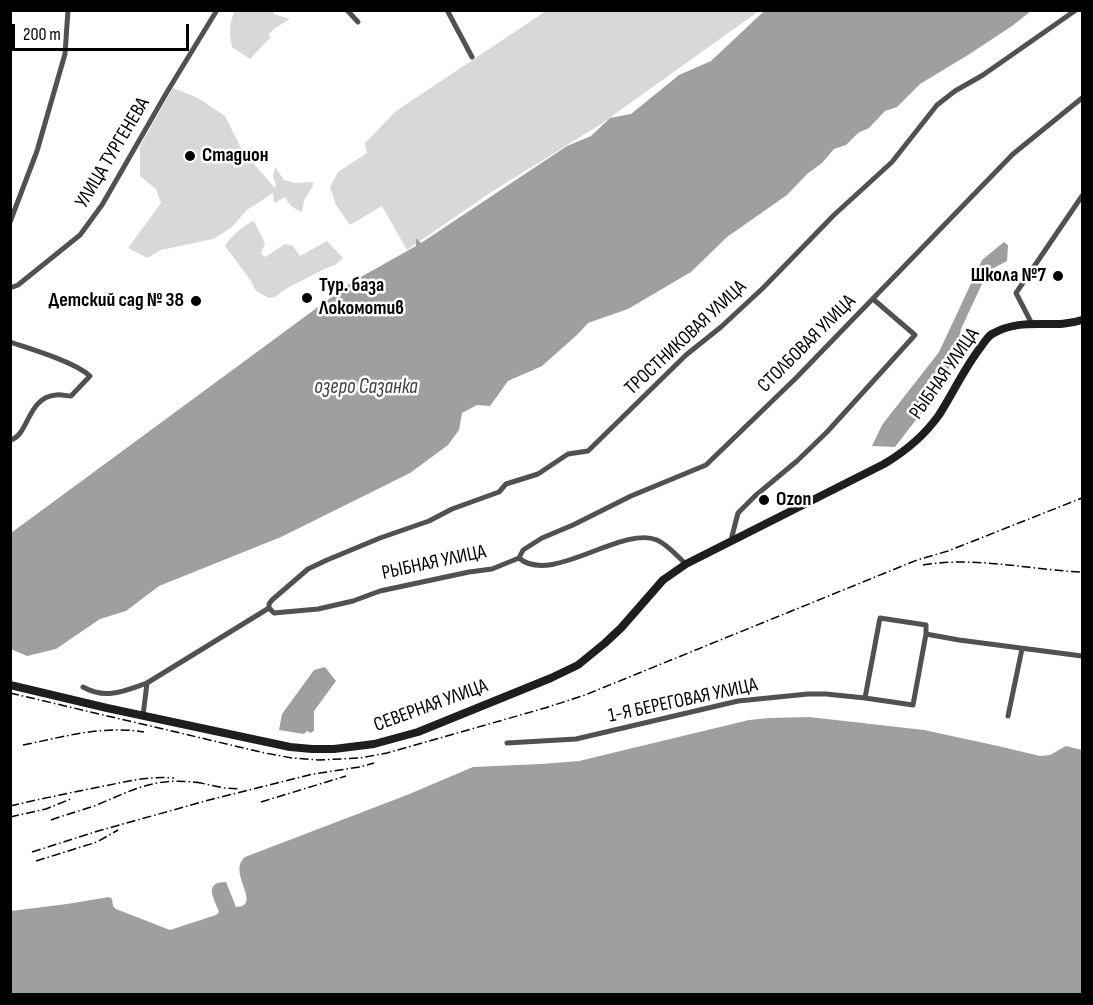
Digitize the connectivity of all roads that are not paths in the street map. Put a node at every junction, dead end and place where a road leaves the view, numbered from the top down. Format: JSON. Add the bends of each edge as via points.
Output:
{"nodes":[{"id":1,"x":68,"y":10,"type":"edge"},
{"id":2,"x":217,"y":10,"type":"edge"},
{"id":3,"x":347,"y":10,"type":"edge"},
{"id":4,"x":447,"y":10,"type":"edge"},
{"id":5,"x":1076,"y":10,"type":"edge"},
{"id":6,"x":358,"y":21,"type":"dead end"},
{"id":7,"x":472,"y":57,"type":"dead end"},
{"id":8,"x":1083,"y":98,"type":"edge"},
{"id":9,"x":1083,"y":196,"type":"edge"},
{"id":10,"x":10,"y":222,"type":"edge"},
{"id":11,"x":10,"y":288,"type":"edge"},
{"id":12,"x":873,"y":299,"type":"junction"},
{"id":13,"x":1083,"y":320,"type":"edge"},
{"id":14,"x":1032,"y":324,"type":"junction"},
{"id":15,"x":10,"y":342,"type":"edge"},
{"id":16,"x":10,"y":440,"type":"edge"},
{"id":17,"x":731,"y":540,"type":"junction"},
{"id":18,"x":519,"y":558,"type":"junction"},
{"id":19,"x":686,"y":564,"type":"junction"},
{"id":20,"x":269,"y":608,"type":"junction"},
{"id":21,"x":926,"y":634,"type":"junction"},
{"id":22,"x":1022,"y":649,"type":"junction"},
{"id":23,"x":1083,"y":656,"type":"edge"},
{"id":24,"x":147,"y":683,"type":"junction"},
{"id":25,"x":10,"y":685,"type":"edge"},
{"id":26,"x":83,"y":687,"type":"dead end"},
{"id":27,"x":865,"y":698,"type":"junction"},
{"id":28,"x":143,"y":716,"type":"junction"},
{"id":29,"x":1008,"y":716,"type":"dead end"},
{"id":30,"x":507,"y":743,"type":"dead end"}],
"edges":[{"from":1,"to":10,"type":"street","via":[[64,54],[37,151]]},
{"from":2,"to":11,"type":"street","name":"УЛИЦА ТУРГЕНЕВА","via":[[102,205],[80,235]]},
{"from":3,"to":6,"type":"street"},
{"from":4,"to":7,"type":"street"},
{"from":5,"to":20,"type":"street","name":"ТРОСТНИКОВАЯ УЛИЦА","via":[[937,105],[892,162],[588,451],[568,454],[538,474],[506,484],[499,492],[308,569],[272,600]]},
{"from":8,"to":12,"type":"street","name":"СТОЛБОВАЯ УЛИЦА","via":[[1013,154]]},
{"from":9,"to":14,"type":"street","via":[[1016,293]]},
{"from":12,"to":17,"type":"street","via":[[915,335],[827,432],[738,513]]},
{"from":12,"to":18,"type":"street","name":"СТОЛБОВАЯ УЛИЦА","via":[[706,465],[542,538],[523,550]]},
{"from":13,"to":14,"type":"street","name":"РЫБНАЯ УЛИЦА"},
{"from":14,"to":17,"type":"street","name":"РЫБНАЯ УЛИЦА","via":[[1009,326],[990,336],[972,358],[939,415],[906,450]]},
{"from":15,"to":16,"type":"street","via":[[61,360],[90,376],[71,396],[55,395],[41,400],[18,437]]},
{"from":17,"to":19,"type":"street","name":"РЫБНАЯ УЛИЦА"},
{"from":18,"to":19,"type":"street","via":[[527,563],[554,564],[645,537],[658,540]]},
{"from":18,"to":20,"type":"street","name":"РЫБНАЯ УЛИЦА","via":[[492,569],[380,591],[318,609],[274,613]]},
{"from":19,"to":28,"type":"street","name":"СЕВЕРНАЯ УЛИЦА","via":[[663,580],[621,628],[578,665],[418,732],[374,744],[312,750]]},
{"from":20,"to":24,"type":"street"},
{"from":21,"to":22,"type":"street"},
{"from":21,"to":27,"type":"street","name":"1-Я БЕРЕГОВАЯ УЛИЦА","via":[[913,705]]},
{"from":21,"to":27,"type":"street","via":[[926,625],[880,618]]},
{"from":22,"to":23,"type":"street"},
{"from":22,"to":29,"type":"street"},
{"from":24,"to":26,"type":"street","via":[[102,694]]},
{"from":24,"to":28,"type":"street"},
{"from":25,"to":28,"type":"street"},
{"from":27,"to":30,"type":"street","name":"1-Я БЕРЕГОВАЯ УЛИЦА","via":[[808,694],[738,701],[576,739]]}]}
